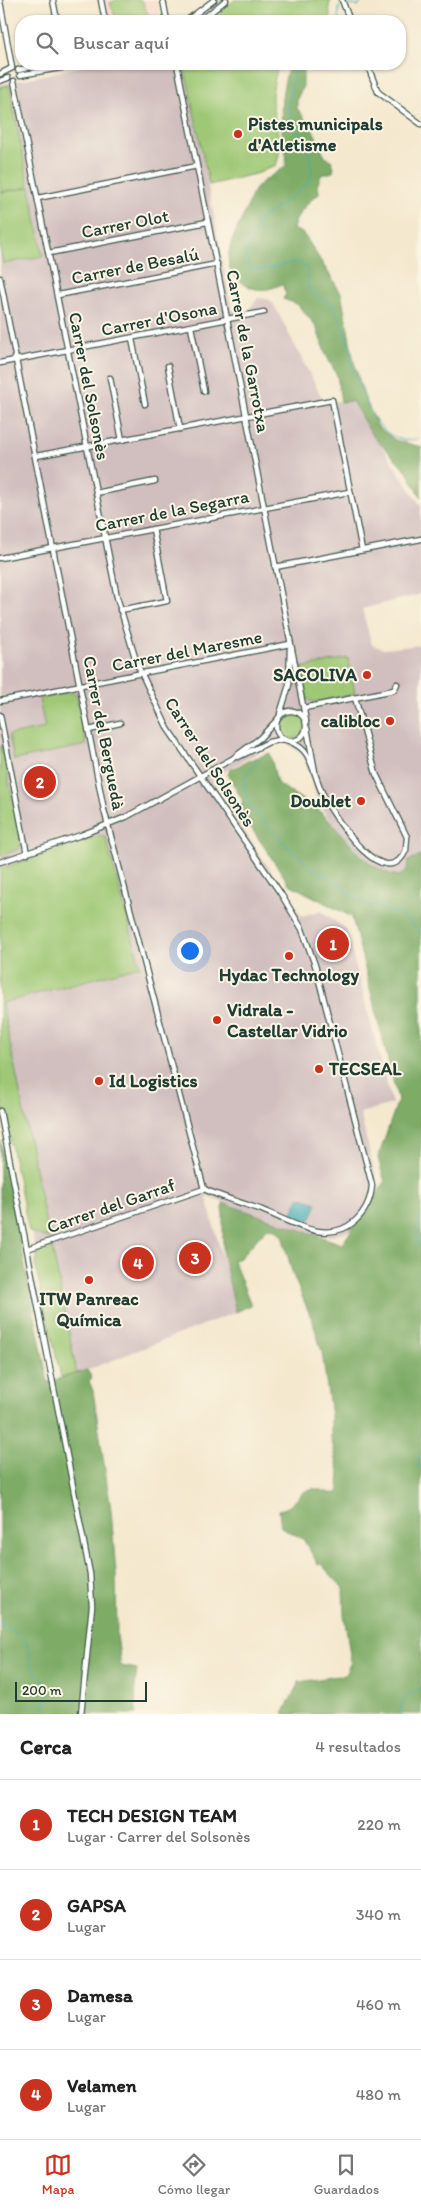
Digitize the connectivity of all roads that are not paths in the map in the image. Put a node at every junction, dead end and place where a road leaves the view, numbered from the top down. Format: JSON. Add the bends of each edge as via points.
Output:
{"nodes":[{"id":1,"x":53,"y":0,"type":"edge"},
{"id":2,"x":101,"y":0,"type":"edge"},
{"id":3,"x":163,"y":0,"type":"edge"},
{"id":4,"x":214,"y":0,"type":"edge"},
{"id":5,"x":226,"y":0,"type":"edge"},
{"id":6,"x":342,"y":0,"type":"edge"},
{"id":7,"x":0,"y":1,"type":"edge"},
{"id":8,"x":56,"y":15,"type":"edge"},
{"id":9,"x":104,"y":15,"type":"edge"},
{"id":10,"x":166,"y":15,"type":"edge"},
{"id":11,"x":194,"y":15,"type":"edge"},
{"id":12,"x":207,"y":15,"type":"edge"},
{"id":13,"x":348,"y":15,"type":"edge"},
{"id":14,"x":7,"y":39,"type":"junction"},
{"id":15,"x":0,"y":40,"type":"edge"},
{"id":16,"x":12,"y":68,"type":"junction"},
{"id":17,"x":15,"y":69,"type":"edge"},
{"id":18,"x":18,"y":70,"type":"edge"},
{"id":19,"x":49,"y":70,"type":"edge"},
{"id":20,"x":178,"y":70,"type":"edge"},
{"id":21,"x":369,"y":70,"type":"edge"},
{"id":22,"x":7,"y":72,"type":"junction"},
{"id":23,"x":0,"y":74,"type":"edge"},
{"id":24,"x":20,"y":75,"type":"junction"},
{"id":25,"x":8,"y":78,"type":"junction"},
{"id":26,"x":0,"y":81,"type":"edge"},
{"id":27,"x":14,"y":81,"type":"junction"},
{"id":28,"x":421,"y":124,"type":"edge"},
{"id":29,"x":197,"y":166,"type":"junction"},
{"id":30,"x":38,"y":198,"type":"junction"},
{"id":31,"x":207,"y":222,"type":"junction"},
{"id":32,"x":49,"y":253,"type":"junction"},
{"id":33,"x":217,"y":264,"type":"junction"},
{"id":34,"x":0,"y":278,"type":"edge"},
{"id":35,"x":58,"y":295,"type":"junction"},
{"id":36,"x":264,"y":312,"type":"dead end"},
{"id":37,"x":228,"y":320,"type":"junction"},
{"id":38,"x":191,"y":327,"type":"junction"},
{"id":39,"x":132,"y":338,"type":"junction"},
{"id":40,"x":68,"y":351,"type":"junction"},
{"id":41,"x":16,"y":360,"type":"junction"},
{"id":42,"x":0,"y":364,"type":"edge"},
{"id":43,"x":168,"y":366,"type":"dead end"},
{"id":44,"x":110,"y":378,"type":"dead end"},
{"id":45,"x":204,"y":391,"type":"dead end"},
{"id":46,"x":145,"y":404,"type":"dead end"},
{"id":47,"x":246,"y":416,"type":"junction"},
{"id":48,"x":180,"y":429,"type":"junction"},
{"id":49,"x":122,"y":440,"type":"junction"},
{"id":50,"x":87,"y":447,"type":"junction"},
{"id":51,"x":36,"y":456,"type":"junction"},
{"id":52,"x":154,"y":482,"type":"dead end"},
{"id":53,"x":349,"y":492,"type":"junction"},
{"id":54,"x":96,"y":493,"type":"junction"},
{"id":55,"x":264,"y":507,"type":"junction"},
{"id":56,"x":154,"y":529,"type":"junction"},
{"id":57,"x":105,"y":538,"type":"junction"},
{"id":58,"x":421,"y":539,"type":"edge"},
{"id":59,"x":53,"y":548,"type":"junction"},
{"id":60,"x":362,"y":550,"type":"junction"},
{"id":61,"x":0,"y":558,"type":"edge"},
{"id":62,"x":275,"y":567,"type":"junction"},
{"id":63,"x":120,"y":610,"type":"junction"},
{"id":64,"x":290,"y":644,"type":"junction"},
{"id":65,"x":142,"y":675,"type":"junction"},
{"id":66,"x":397,"y":684,"type":"dead end"},
{"id":67,"x":80,"y":686,"type":"junction"},
{"id":68,"x":354,"y":698,"type":"junction"},
{"id":69,"x":0,"y":701,"type":"edge"},
{"id":70,"x":304,"y":708,"type":"junction"},
{"id":71,"x":0,"y":715,"type":"edge"},
{"id":72,"x":278,"y":718,"type":"junction"},
{"id":73,"x":120,"y":724,"type":"dead end"},
{"id":74,"x":306,"y":724,"type":"junction"},
{"id":75,"x":89,"y":730,"type":"junction"},
{"id":76,"x":287,"y":740,"type":"junction"},
{"id":77,"x":232,"y":759,"type":"junction"},
{"id":78,"x":200,"y":777,"type":"junction"},
{"id":79,"x":315,"y":778,"type":"junction"},
{"id":80,"x":108,"y":825,"type":"junction"},
{"id":81,"x":27,"y":854,"type":"junction"},
{"id":82,"x":0,"y":862,"type":"edge"},
{"id":83,"x":0,"y":1111,"type":"edge"},
{"id":84,"x":204,"y":1189,"type":"junction"},
{"id":85,"x":27,"y":1249,"type":"junction"},
{"id":86,"x":81,"y":1714,"type":"edge"}],
"edges":[{"from":1,"to":8,"type":"street"},
{"from":2,"to":9,"type":"street"},
{"from":3,"to":10,"type":"street"},
{"from":4,"to":11,"type":"street"},
{"from":5,"to":12,"type":"street"},
{"from":6,"to":13,"type":"street"},
{"from":7,"to":14,"type":"street"},
{"from":14,"to":15,"type":"street"},
{"from":14,"to":16,"type":"street"},
{"from":16,"to":17,"type":"street"},
{"from":16,"to":22,"type":"street"},
{"from":18,"to":24,"type":"street"},
{"from":19,"to":24,"type":"street"},
{"from":20,"to":29,"type":"street","name":"Carrer de la Garrotxa"},
{"from":21,"to":28,"type":"street","via":[[378,92]]},
{"from":22,"to":23,"type":"street"},
{"from":22,"to":25,"type":"street"},
{"from":24,"to":27,"type":"street"},
{"from":25,"to":26,"type":"street"},
{"from":25,"to":27,"type":"street"},
{"from":27,"to":30,"type":"street","name":"Carrer del Solsonès"},
{"from":29,"to":30,"type":"street"},
{"from":29,"to":31,"type":"street","name":"Carrer de la Garrotxa"},
{"from":30,"to":32,"type":"street","name":"Carrer del Solsonès"},
{"from":31,"to":32,"type":"street","name":"Carrer Olot"},
{"from":31,"to":33,"type":"street","name":"Carrer de la Garrotxa"},
{"from":32,"to":35,"type":"street","name":"Carrer del Solsonès"},
{"from":33,"to":35,"type":"street","name":"Carrer de Besalú"},
{"from":33,"to":37,"type":"street","name":"Carrer de la Garrotxa"},
{"from":34,"to":41,"type":"street","name":"Carrer del Berguedà"},
{"from":35,"to":40,"type":"street","name":"Carrer del Solsonès"},
{"from":36,"to":37,"type":"street","name":"Carrer d'Osona"},
{"from":37,"to":38,"type":"street","name":"Carrer d'Osona"},
{"from":37,"to":47,"type":"street","name":"Carrer de la Garrotxa"},
{"from":38,"to":39,"type":"street","name":"Carrer d'Osona"},
{"from":38,"to":45,"type":"street"},
{"from":39,"to":40,"type":"street","name":"Carrer d'Osona"},
{"from":39,"to":46,"type":"street"},
{"from":40,"to":41,"type":"street","name":"Carrer d'Osona"},
{"from":40,"to":50,"type":"street","name":"Carrer del Solsonès"},
{"from":41,"to":42,"type":"street","name":"Carrer d'Osona"},
{"from":41,"to":51,"type":"street","name":"Carrer del Berguedà"},
{"from":43,"to":48,"type":"street"},
{"from":44,"to":49,"type":"street"},
{"from":47,"to":48,"type":"street"},
{"from":47,"to":53,"type":"street","via":[[332,400]]},
{"from":47,"to":55,"type":"street","name":"Carrer de la Garrotxa"},
{"from":48,"to":49,"type":"street"},
{"from":49,"to":50,"type":"street"},
{"from":50,"to":51,"type":"street"},
{"from":50,"to":54,"type":"street","name":"Carrer del Solsonès"},
{"from":51,"to":59,"type":"street","name":"Carrer del Berguedà"},
{"from":52,"to":54,"type":"street"},
{"from":53,"to":55,"type":"street","name":"Carrer de la Segarra"},
{"from":53,"to":60,"type":"street"},
{"from":54,"to":57,"type":"street","name":"Carrer del Solsonès"},
{"from":55,"to":56,"type":"street","name":"Carrer de la Segarra"},
{"from":55,"to":62,"type":"street","name":"Carrer de la Garrotxa"},
{"from":56,"to":57,"type":"street","name":"Carrer de la Segarra"},
{"from":56,"to":63,"type":"street","via":[[167,601]]},
{"from":57,"to":59,"type":"street","name":"Carrer de la Segarra"},
{"from":57,"to":63,"type":"street","name":"Carrer del Solsonès"},
{"from":58,"to":60,"type":"street"},
{"from":59,"to":61,"type":"street","name":"Carrer de la Segarra"},
{"from":59,"to":67,"type":"street","name":"Carrer del Berguedà"},
{"from":60,"to":62,"type":"street"},
{"from":62,"to":64,"type":"street","name":"Carrer de la Garrotxa"},
{"from":63,"to":65,"type":"street","name":"Carrer del Solsonès"},
{"from":64,"to":65,"type":"street","name":"Carrer del Maresme"},
{"from":64,"to":70,"type":"street","name":"Carrer de la Garrotxa"},
{"from":64,"to":72,"type":"street","name":"Carrer de la Garrotxa","via":[[289,685]]},
{"from":65,"to":67,"type":"street","name":"Carrer del Maresme"},
{"from":65,"to":78,"type":"street","name":"Carrer del Solsonès","via":[[168,729]]},
{"from":66,"to":68,"type":"street","via":[[394,690]]},
{"from":67,"to":69,"type":"street","name":"Carrer del Maresme"},
{"from":67,"to":75,"type":"street","name":"Carrer del Berguedà"},
{"from":68,"to":70,"type":"street"},
{"from":68,"to":79,"type":"street","name":"Carrer de la Garrotxa","via":[[376,774],[406,837],[408,846],[405,854],[393,864],[374,860],[351,838]]},
{"from":70,"to":74,"type":"street","name":"Carrer de la Garrotxa"},
{"from":71,"to":81,"type":"street"},
{"from":72,"to":74,"type":"street","via":[[285,711],[294,710],[302,714]]},
{"from":72,"to":76,"type":"street","via":[[277,731]]},
{"from":72,"to":77,"type":"street","via":[[260,738]]},
{"from":73,"to":75,"type":"street"},
{"from":74,"to":76,"type":"street","via":[[301,737]]},
{"from":74,"to":79,"type":"street","name":"Carrer de la Garrotxa"},
{"from":75,"to":80,"type":"street","name":"Carrer del Berguedà"},
{"from":76,"to":77,"type":"street","via":[[269,742]]},
{"from":76,"to":79,"type":"street","name":"Carrer de la Garrotxa","via":[[305,752]]},
{"from":77,"to":78,"type":"street"},
{"from":78,"to":80,"type":"street"},
{"from":78,"to":84,"type":"street","name":"Carrer del Solsonès","via":[[302,929],[315,965],[372,1185],[370,1201],[358,1218],[346,1227],[327,1232],[308,1229]]},
{"from":80,"to":81,"type":"street"},
{"from":80,"to":84,"type":"street","name":"Carrer del Berguedà"},
{"from":81,"to":82,"type":"street"},
{"from":83,"to":85,"type":"street"},
{"from":84,"to":85,"type":"street","name":"Carrer del Garraf"},
{"from":85,"to":86,"type":"street","via":[[92,1584]]}]}
